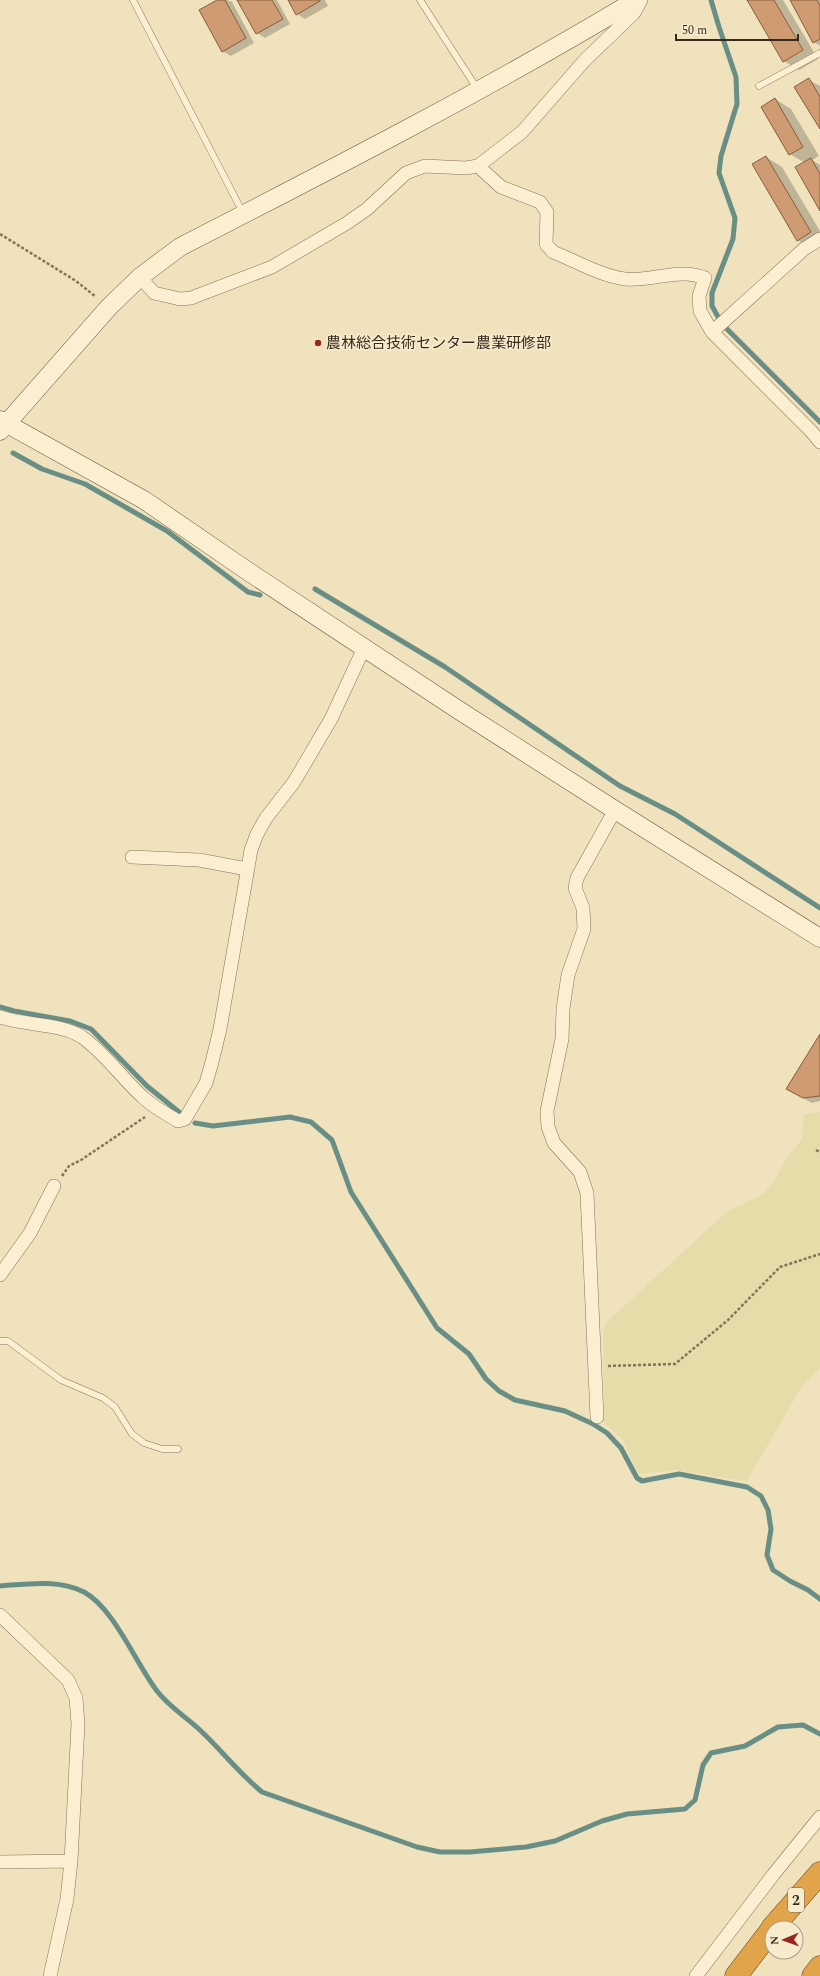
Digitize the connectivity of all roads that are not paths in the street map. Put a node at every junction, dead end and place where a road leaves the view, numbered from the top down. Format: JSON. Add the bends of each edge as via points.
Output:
{"nodes":[{"id":1,"x":133,"y":0,"type":"edge"},
{"id":2,"x":420,"y":0,"type":"edge"},
{"id":3,"x":636,"y":0,"type":"edge"},
{"id":4,"x":641,"y":0,"type":"edge"},
{"id":5,"x":820,"y":54,"type":"edge"},
{"id":6,"x":759,"y":86,"type":"dead end"},
{"id":7,"x":479,"y":91,"type":"junction"},
{"id":8,"x":478,"y":166,"type":"junction"},
{"id":9,"x":244,"y":214,"type":"junction"},
{"id":10,"x":820,"y":239,"type":"edge"},
{"id":11,"x":140,"y":277,"type":"junction"},
{"id":12,"x":712,"y":332,"type":"junction"},
{"id":13,"x":2,"y":425,"type":"edge"},
{"id":14,"x":820,"y":442,"type":"edge"},
{"id":15,"x":364,"y":648,"type":"junction"},
{"id":16,"x":615,"y":810,"type":"junction"},
{"id":17,"x":132,"y":857,"type":"dead end"},
{"id":18,"x":247,"y":869,"type":"junction"},
{"id":19,"x":820,"y":938,"type":"edge"},
{"id":20,"x":0,"y":1017,"type":"edge"},
{"id":21,"x":54,"y":1186,"type":"road end"},
{"id":22,"x":0,"y":1275,"type":"edge"},
{"id":23,"x":0,"y":1341,"type":"edge"},
{"id":24,"x":597,"y":1417,"type":"dead end"},
{"id":25,"x":178,"y":1449,"type":"dead end"},
{"id":26,"x":0,"y":1615,"type":"edge"},
{"id":27,"x":820,"y":1817,"type":"edge"},
{"id":28,"x":71,"y":1861,"type":"junction"},
{"id":29,"x":0,"y":1862,"type":"edge"},
{"id":30,"x":820,"y":1873,"type":"edge"},
{"id":31,"x":779,"y":1920,"type":"edge"},
{"id":32,"x":764,"y":1939,"type":"edge"},
{"id":33,"x":820,"y":1967,"type":"edge"},
{"id":34,"x":50,"y":1976,"type":"edge"},
{"id":35,"x":696,"y":1976,"type":"edge"},
{"id":36,"x":736,"y":1976,"type":"edge"},
{"id":37,"x":813,"y":1976,"type":"edge"}],
"edges":[{"from":1,"to":9,"type":"lane"},
{"from":2,"to":7,"type":"lane"},
{"from":3,"to":7,"type":"street"},
{"from":4,"to":8,"type":"street","via":[[634,13],[585,60],[522,132]]},
{"from":5,"to":6,"type":"lane"},
{"from":7,"to":9,"type":"street"},
{"from":8,"to":11,"type":"street","via":[[425,166],[406,173],[367,209],[279,263],[242,280],[191,298],[180,299],[154,293]]},
{"from":8,"to":12,"type":"street","via":[[501,187],[540,202],[548,212],[546,244],[553,252],[625,279],[686,274],[705,278],[699,296],[700,311]]},
{"from":9,"to":11,"type":"street","via":[[180,247]]},
{"from":10,"to":12,"type":"street","via":[[804,249]]},
{"from":11,"to":13,"type":"street"},
{"from":12,"to":14,"type":"street"},
{"from":13,"to":15,"type":"street","via":[[144,500]]},
{"from":15,"to":16,"type":"street"},
{"from":15,"to":18,"type":"street","via":[[331,719],[294,782],[257,834]]},
{"from":16,"to":19,"type":"street"},
{"from":16,"to":24,"type":"street","via":[[575,888],[583,908],[584,928],[568,975],[562,1039],[547,1111],[548,1127],[554,1143],[580,1172],[587,1193]]},
{"from":17,"to":18,"type":"street","via":[[199,860]]},
{"from":18,"to":20,"type":"street","via":[[220,1029],[206,1083],[185,1119],[178,1121],[145,1099],[82,1037],[62,1028],[18,1023]]},
{"from":21,"to":22,"type":"street","via":[[30,1233]]},
{"from":23,"to":25,"type":"lane","via":[[8,1341],[61,1380],[103,1398],[115,1407],[132,1434],[144,1442],[162,1449]]},
{"from":26,"to":28,"type":"street","via":[[68,1680],[76,1698],[78,1724]]},
{"from":27,"to":35,"type":"street"},
{"from":28,"to":29,"type":"street"},
{"from":28,"to":34,"type":"street","via":[[67,1899]]},
{"from":30,"to":31,"type":"highway","number":"2"},
{"from":32,"to":36,"type":"highway","number":"2"},
{"from":33,"to":37,"type":"highway"}]}
